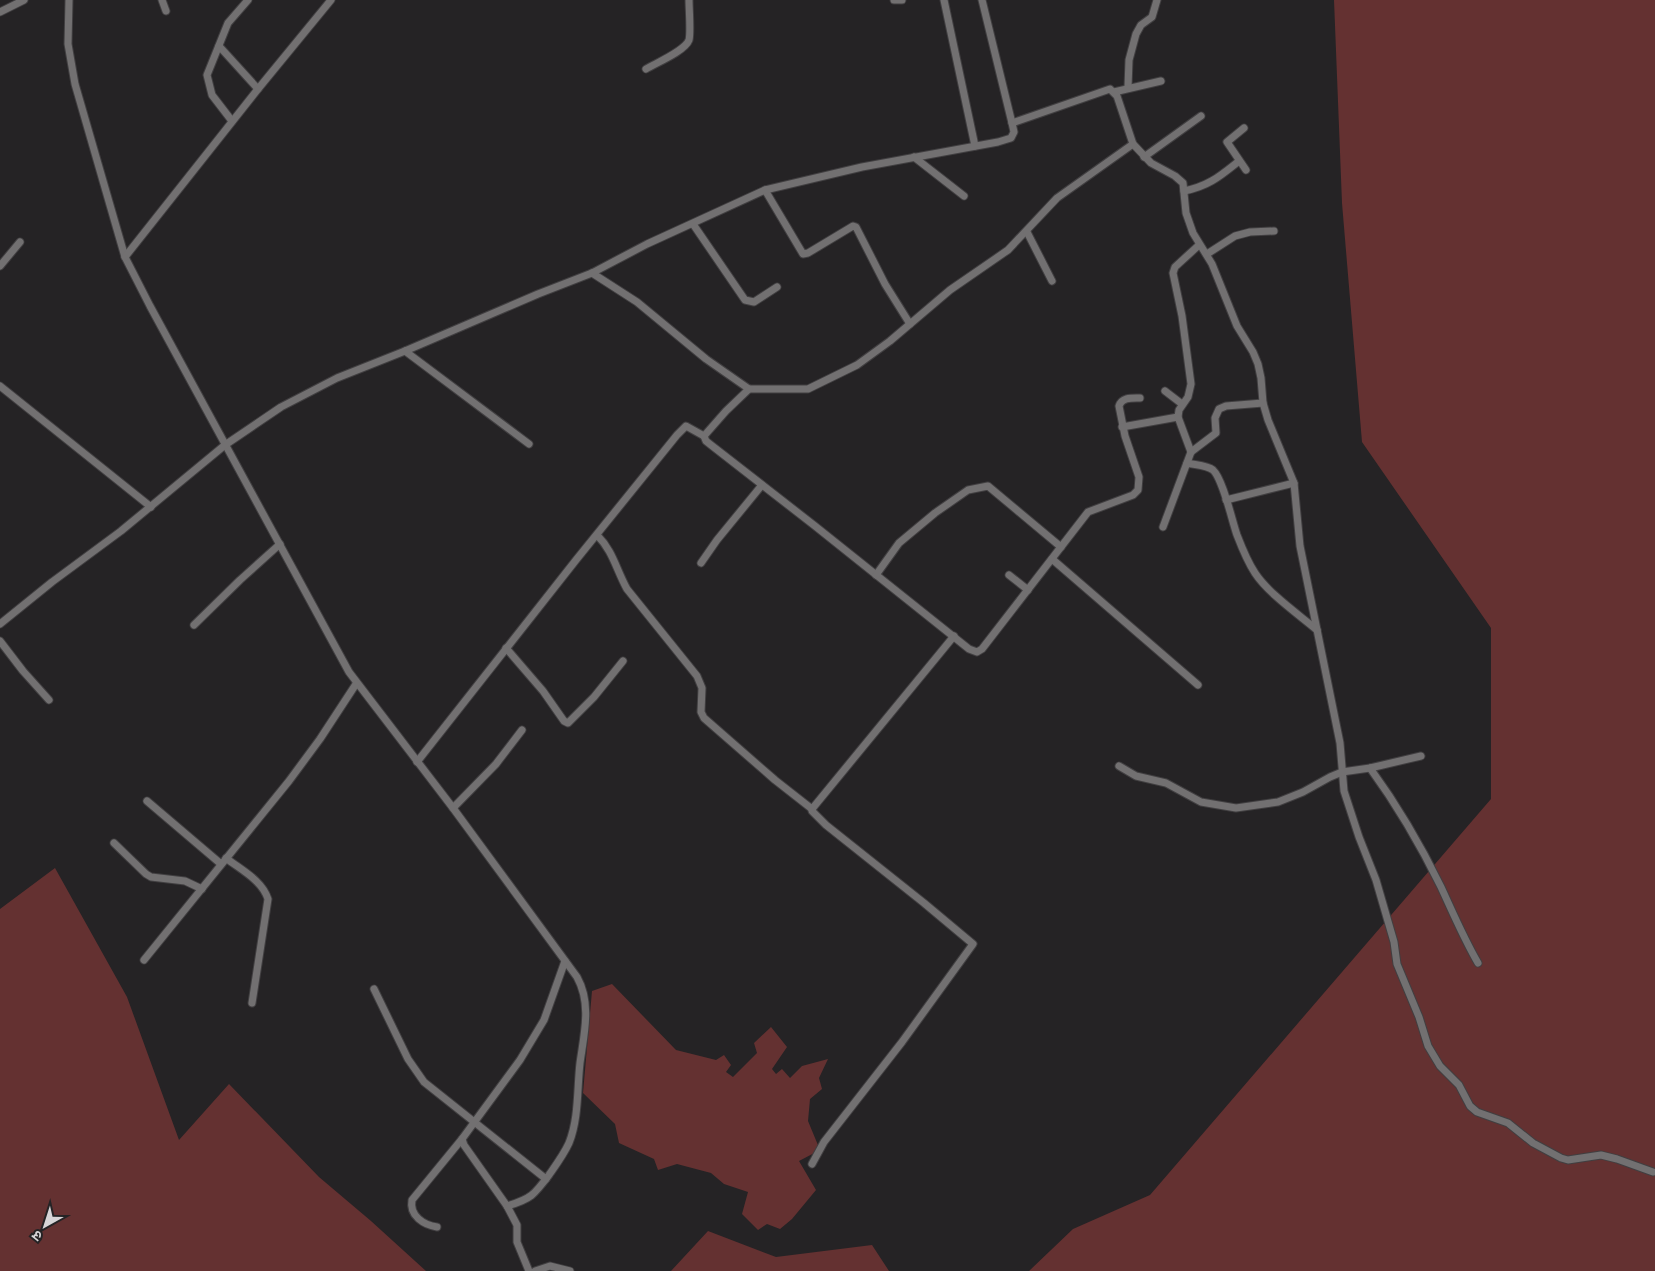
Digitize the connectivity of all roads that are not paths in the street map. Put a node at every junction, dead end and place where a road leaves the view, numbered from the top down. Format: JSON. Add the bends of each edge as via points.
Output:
{"nodes":[{"id":1,"x":24,"y":0,"type":"edge"},
{"id":2,"x":69,"y":0,"type":"edge"},
{"id":3,"x":162,"y":0,"type":"edge"},
{"id":4,"x":248,"y":0,"type":"edge"},
{"id":5,"x":331,"y":0,"type":"edge"},
{"id":6,"x":689,"y":0,"type":"edge"},
{"id":7,"x":894,"y":0,"type":"edge"},
{"id":8,"x":902,"y":0,"type":"edge"},
{"id":9,"x":944,"y":0,"type":"edge"},
{"id":10,"x":982,"y":0,"type":"edge"},
{"id":11,"x":1155,"y":1,"type":"edge"},
{"id":12,"x":166,"y":11,"type":"dead end"},
{"id":13,"x":0,"y":12,"type":"edge"},
{"id":14,"x":218,"y":46,"type":"junction"},
{"id":15,"x":646,"y":69,"type":"dead end"},
{"id":16,"x":1161,"y":81,"type":"dead end"},
{"id":17,"x":1128,"y":87,"type":"junction"},
{"id":18,"x":258,"y":89,"type":"junction"},
{"id":19,"x":1114,"y":92,"type":"junction"},
{"id":20,"x":1201,"y":116,"type":"dead end"},
{"id":21,"x":232,"y":121,"type":"junction"},
{"id":22,"x":1012,"y":123,"type":"junction"},
{"id":23,"x":1244,"y":128,"type":"dead end"},
{"id":24,"x":1133,"y":144,"type":"junction"},
{"id":25,"x":975,"y":146,"type":"junction"},
{"id":26,"x":914,"y":157,"type":"junction"},
{"id":27,"x":1144,"y":157,"type":"junction"},
{"id":28,"x":1239,"y":161,"type":"junction"},
{"id":29,"x":1246,"y":170,"type":"dead end"},
{"id":30,"x":765,"y":190,"type":"junction"},
{"id":31,"x":1184,"y":191,"type":"junction"},
{"id":32,"x":964,"y":196,"type":"dead end"},
{"id":33,"x":693,"y":224,"type":"junction"},
{"id":34,"x":1274,"y":231,"type":"dead end"},
{"id":35,"x":1027,"y":232,"type":"junction"},
{"id":36,"x":20,"y":242,"type":"dead end"},
{"id":37,"x":1199,"y":245,"type":"junction"},
{"id":38,"x":1206,"y":254,"type":"junction"},
{"id":39,"x":126,"y":257,"type":"junction"},
{"id":40,"x":0,"y":266,"type":"edge"},
{"id":41,"x":592,"y":273,"type":"junction"},
{"id":42,"x":1052,"y":281,"type":"dead end"},
{"id":43,"x":777,"y":288,"type":"dead end"},
{"id":44,"x":910,"y":324,"type":"junction"},
{"id":45,"x":405,"y":351,"type":"junction"},
{"id":46,"x":0,"y":386,"type":"edge"},
{"id":47,"x":749,"y":389,"type":"junction"},
{"id":48,"x":1165,"y":391,"type":"dead end"},
{"id":49,"x":1140,"y":398,"type":"dead end"},
{"id":50,"x":1262,"y":403,"type":"junction"},
{"id":51,"x":1182,"y":404,"type":"junction"},
{"id":52,"x":1178,"y":417,"type":"junction"},
{"id":53,"x":1122,"y":427,"type":"junction"},
{"id":54,"x":704,"y":436,"type":"junction"},
{"id":55,"x":529,"y":444,"type":"dead end"},
{"id":56,"x":225,"y":445,"type":"junction"},
{"id":57,"x":1191,"y":452,"type":"junction"},
{"id":58,"x":1187,"y":463,"type":"junction"},
{"id":59,"x":1294,"y":483,"type":"junction"},
{"id":60,"x":762,"y":485,"type":"junction"},
{"id":61,"x":1226,"y":500,"type":"junction"},
{"id":62,"x":150,"y":507,"type":"junction"},
{"id":63,"x":1163,"y":527,"type":"dead end"},
{"id":64,"x":597,"y":535,"type":"junction"},
{"id":65,"x":280,"y":544,"type":"junction"},
{"id":66,"x":1061,"y":547,"type":"junction"},
{"id":67,"x":1052,"y":560,"type":"junction"},
{"id":68,"x":701,"y":563,"type":"dead end"},
{"id":69,"x":876,"y":575,"type":"junction"},
{"id":70,"x":1009,"y":575,"type":"dead end"},
{"id":71,"x":1028,"y":590,"type":"junction"},
{"id":72,"x":0,"y":624,"type":"edge"},
{"id":73,"x":194,"y":625,"type":"dead end"},
{"id":74,"x":1317,"y":630,"type":"junction"},
{"id":75,"x":954,"y":636,"type":"junction"},
{"id":76,"x":0,"y":641,"type":"edge"},
{"id":77,"x":506,"y":648,"type":"junction"},
{"id":78,"x":623,"y":661,"type":"dead end"},
{"id":79,"x":356,"y":684,"type":"junction"},
{"id":80,"x":1198,"y":685,"type":"dead end"},
{"id":81,"x":49,"y":700,"type":"dead end"},
{"id":82,"x":522,"y":730,"type":"dead end"},
{"id":83,"x":1421,"y":756,"type":"dead end"},
{"id":84,"x":417,"y":762,"type":"junction"},
{"id":85,"x":1119,"y":766,"type":"dead end"},
{"id":86,"x":1370,"y":768,"type":"junction"},
{"id":87,"x":1342,"y":772,"type":"junction"},
{"id":88,"x":146,"y":801,"type":"dead end"},
{"id":89,"x":453,"y":808,"type":"junction"},
{"id":90,"x":812,"y":809,"type":"junction"},
{"id":91,"x":114,"y":843,"type":"dead end"},
{"id":92,"x":224,"y":861,"type":"junction"},
{"id":93,"x":202,"y":889,"type":"junction"},
{"id":94,"x":144,"y":960,"type":"dead end"},
{"id":95,"x":566,"y":961,"type":"junction"},
{"id":96,"x":1478,"y":963,"type":"dead end"},
{"id":97,"x":374,"y":989,"type":"dead end"},
{"id":98,"x":252,"y":1003,"type":"dead end"},
{"id":99,"x":473,"y":1122,"type":"junction"},
{"id":100,"x":462,"y":1139,"type":"junction"},
{"id":101,"x":812,"y":1164,"type":"dead end"},
{"id":102,"x":1653,"y":1172,"type":"dead end"},
{"id":103,"x":546,"y":1179,"type":"junction"},
{"id":104,"x":507,"y":1206,"type":"junction"},
{"id":105,"x":437,"y":1228,"type":"dead end"},
{"id":106,"x":530,"y":1271,"type":"edge"},
{"id":107,"x":534,"y":1271,"type":"edge"},
{"id":108,"x":570,"y":1271,"type":"edge"}],
"edges":[{"from":1,"to":13,"type":"street"},
{"from":2,"to":39,"type":"street","via":[[68,44],[72,72]]},
{"from":3,"to":12,"type":"street"},
{"from":4,"to":14,"type":"street","via":[[228,23]]},
{"from":5,"to":18,"type":"street"},
{"from":6,"to":15,"type":"street","via":[[688,42]]},
{"from":7,"to":8,"type":"street"},
{"from":9,"to":25,"type":"street"},
{"from":10,"to":22,"type":"street"},
{"from":11,"to":17,"type":"street","via":[[1152,16],[1136,34],[1129,60]]},
{"from":14,"to":18,"type":"street"},
{"from":14,"to":21,"type":"street","via":[[207,75],[208,86]]},
{"from":16,"to":17,"type":"street"},
{"from":17,"to":19,"type":"street"},
{"from":18,"to":21,"type":"street"},
{"from":19,"to":22,"type":"street","via":[[1106,90]]},
{"from":19,"to":24,"type":"street"},
{"from":20,"to":27,"type":"street"},
{"from":21,"to":39,"type":"street"},
{"from":22,"to":25,"type":"street","via":[[1014,132],[1011,138]]},
{"from":23,"to":28,"type":"street","via":[[1227,142]]},
{"from":24,"to":27,"type":"street"},
{"from":24,"to":35,"type":"street","via":[[1057,198]]},
{"from":25,"to":26,"type":"street"},
{"from":26,"to":30,"type":"street"},
{"from":26,"to":32,"type":"street"},
{"from":27,"to":31,"type":"street","via":[[1179,179]]},
{"from":28,"to":29,"type":"street"},
{"from":28,"to":31,"type":"street","via":[[1200,188]]},
{"from":30,"to":33,"type":"street"},
{"from":30,"to":44,"type":"street","via":[[803,254],[856,227]]},
{"from":31,"to":37,"type":"street","via":[[1186,213]]},
{"from":33,"to":41,"type":"street","via":[[646,244]]},
{"from":33,"to":43,"type":"street","via":[[745,300],[754,302]]},
{"from":34,"to":38,"type":"street","via":[[1235,236]]},
{"from":35,"to":42,"type":"street"},
{"from":35,"to":44,"type":"street","via":[[997,259],[950,290]]},
{"from":36,"to":40,"type":"street"},
{"from":37,"to":38,"type":"street"},
{"from":37,"to":51,"type":"street","via":[[1175,267],[1173,274],[1190,375],[1190,391]]},
{"from":38,"to":50,"type":"street","via":[[1237,326],[1258,364]]},
{"from":39,"to":56,"type":"street"},
{"from":41,"to":45,"type":"street"},
{"from":41,"to":47,"type":"street","via":[[632,299]]},
{"from":44,"to":47,"type":"street","via":[[858,365],[808,389]]},
{"from":45,"to":55,"type":"street"},
{"from":45,"to":56,"type":"street","via":[[308,392]]},
{"from":46,"to":62,"type":"street"},
{"from":47,"to":54,"type":"street"},
{"from":48,"to":51,"type":"street"},
{"from":49,"to":53,"type":"street","via":[[1128,398],[1120,403]]},
{"from":50,"to":57,"type":"street","via":[[1219,409],[1215,418],[1216,433]]},
{"from":50,"to":59,"type":"street"},
{"from":51,"to":52,"type":"street"},
{"from":52,"to":53,"type":"street"},
{"from":52,"to":57,"type":"street"},
{"from":53,"to":66,"type":"street","via":[[1139,477],[1138,490],[1133,495],[1088,512]]},
{"from":54,"to":60,"type":"street","via":[[706,441]]},
{"from":54,"to":64,"type":"street","via":[[684,428]]},
{"from":56,"to":62,"type":"street"},
{"from":56,"to":65,"type":"street"},
{"from":57,"to":58,"type":"street"},
{"from":58,"to":61,"type":"street","via":[[1214,471]]},
{"from":58,"to":63,"type":"street"},
{"from":59,"to":61,"type":"street"},
{"from":59,"to":74,"type":"street","via":[[1298,530]]},
{"from":60,"to":68,"type":"street"},
{"from":60,"to":69,"type":"street"},
{"from":61,"to":74,"type":"street","via":[[1255,574]]},
{"from":62,"to":72,"type":"street"},
{"from":64,"to":77,"type":"street"},
{"from":64,"to":90,"type":"street","via":[[610,551],[627,589],[696,676],[702,688],[701,712],[704,718]]},
{"from":65,"to":73,"type":"street"},
{"from":65,"to":79,"type":"street"},
{"from":66,"to":67,"type":"street"},
{"from":66,"to":69,"type":"street","via":[[988,486],[968,490],[935,513],[900,543]]},
{"from":67,"to":71,"type":"street"},
{"from":67,"to":80,"type":"street"},
{"from":69,"to":75,"type":"street"},
{"from":70,"to":71,"type":"street"},
{"from":71,"to":75,"type":"street","via":[[982,649],[977,652],[969,650]]},
{"from":74,"to":87,"type":"street","via":[[1340,743]]},
{"from":75,"to":90,"type":"street"},
{"from":76,"to":81,"type":"street"},
{"from":77,"to":78,"type":"street","via":[[568,723],[594,698]]},
{"from":77,"to":84,"type":"street"},
{"from":79,"to":84,"type":"street"},
{"from":79,"to":92,"type":"street","via":[[290,780]]},
{"from":82,"to":89,"type":"street","via":[[496,764]]},
{"from":83,"to":86,"type":"street"},
{"from":84,"to":89,"type":"street"},
{"from":85,"to":87,"type":"street","via":[[1136,776],[1166,783],[1201,802],[1236,808],[1278,802]]},
{"from":86,"to":87,"type":"street"},
{"from":86,"to":96,"type":"street","via":[[1408,827]]},
{"from":87,"to":102,"type":"street","via":[[1344,791],[1376,880],[1398,964],[1428,1046],[1440,1066],[1459,1085],[1470,1106],[1508,1123],[1533,1143],[1561,1158],[1568,1160],[1601,1155]]},
{"from":88,"to":92,"type":"street"},
{"from":89,"to":95,"type":"street"},
{"from":90,"to":101,"type":"street","via":[[826,825],[973,944],[824,1142]]},
{"from":91,"to":93,"type":"street","via":[[146,874],[159,879],[185,881]]},
{"from":92,"to":93,"type":"street"},
{"from":92,"to":98,"type":"street","via":[[257,882],[266,891],[268,899]]},
{"from":93,"to":94,"type":"street"},
{"from":95,"to":99,"type":"street","via":[[544,1020],[520,1060]]},
{"from":95,"to":103,"type":"street","via":[[582,987],[585,1038],[571,1138]]},
{"from":97,"to":99,"type":"street","via":[[415,1072]]},
{"from":99,"to":100,"type":"street"},
{"from":99,"to":103,"type":"street"},
{"from":100,"to":104,"type":"street"},
{"from":100,"to":105,"type":"street","via":[[412,1200],[412,1209],[420,1221]]},
{"from":103,"to":104,"type":"street","via":[[529,1199]]},
{"from":104,"to":106,"type":"street","via":[[517,1225],[517,1242]]},
{"from":107,"to":108,"type":"street","via":[[550,1266]]}]}
